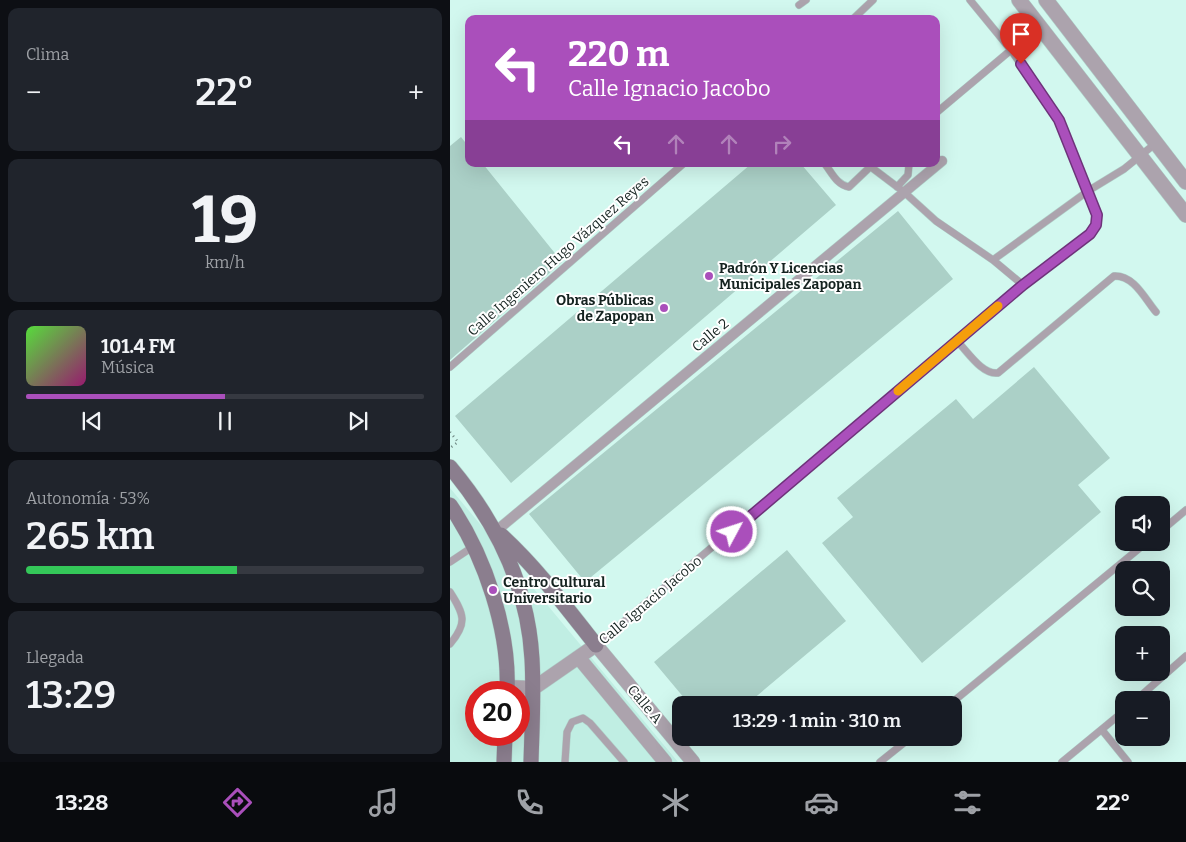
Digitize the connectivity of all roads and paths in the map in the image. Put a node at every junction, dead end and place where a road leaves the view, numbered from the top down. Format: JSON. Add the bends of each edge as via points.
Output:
{"nodes":[{"id":1,"x":806,"y":0,"type":"edge"},
{"id":2,"x":872,"y":0,"type":"edge"},
{"id":3,"x":970,"y":0,"type":"edge"},
{"id":4,"x":1019,"y":0,"type":"edge"},
{"id":5,"x":1046,"y":0,"type":"edge"},
{"id":6,"x":799,"y":5,"type":"dead end"},
{"id":7,"x":857,"y":15,"type":"edge"},
{"id":8,"x":1011,"y":50,"type":"junction"},
{"id":9,"x":940,"y":111,"type":"edge"},
{"id":10,"x":1156,"y":143,"type":"junction"},
{"id":11,"x":1140,"y":156,"type":"junction"},
{"id":12,"x":680,"y":167,"type":"edge"},
{"id":13,"x":827,"y":167,"type":"edge"},
{"id":14,"x":867,"y":167,"type":"edge"},
{"id":15,"x":869,"y":167,"type":"edge"},
{"id":16,"x":909,"y":167,"type":"edge"},
{"id":17,"x":934,"y":167,"type":"edge"},
{"id":18,"x":1186,"y":182,"type":"edge"},
{"id":19,"x":901,"y":190,"type":"junction"},
{"id":20,"x":1088,"y":191,"type":"junction"},
{"id":21,"x":1186,"y":215,"type":"edge"},
{"id":22,"x":993,"y":260,"type":"junction"},
{"id":23,"x":1023,"y":285,"type":"junction"},
{"id":24,"x":1156,"y":312,"type":"dead end"},
{"id":25,"x":957,"y":341,"type":"junction"},
{"id":26,"x":450,"y":367,"type":"edge"},
{"id":27,"x":450,"y":432,"type":"edge"},
{"id":28,"x":450,"y":448,"type":"edge"},
{"id":29,"x":450,"y":467,"type":"edge"},
{"id":30,"x":450,"y":505,"type":"edge"},
{"id":31,"x":1186,"y":510,"type":"edge"},
{"id":32,"x":1170,"y":523,"type":"edge"},
{"id":33,"x":496,"y":531,"type":"junction"},
{"id":34,"x":474,"y":546,"type":"junction"},
{"id":35,"x":1136,"y":551,"type":"edge"},
{"id":36,"x":450,"y":562,"type":"edge"},
{"id":37,"x":450,"y":592,"type":"edge"},
{"id":38,"x":452,"y":601,"type":"edge"},
{"id":39,"x":450,"y":644,"type":"edge"},
{"id":40,"x":596,"y":645,"type":"junction"},
{"id":41,"x":1186,"y":656,"type":"edge"},
{"id":42,"x":579,"y":658,"type":"junction"},
{"id":43,"x":507,"y":681,"type":"edge"},
{"id":44,"x":530,"y":688,"type":"edge"},
{"id":45,"x":534,"y":688,"type":"junction"},
{"id":46,"x":1146,"y":691,"type":"edge"},
{"id":47,"x":960,"y":696,"type":"edge"},
{"id":48,"x":1115,"y":719,"type":"edge"},
{"id":49,"x":1102,"y":730,"type":"junction"},
{"id":50,"x":505,"y":746,"type":"edge"},
{"id":51,"x":900,"y":746,"type":"edge"},
{"id":52,"x":504,"y":762,"type":"edge"},
{"id":53,"x":531,"y":762,"type":"edge"},
{"id":54,"x":565,"y":762,"type":"edge"},
{"id":55,"x":624,"y":762,"type":"edge"},
{"id":56,"x":665,"y":762,"type":"edge"},
{"id":57,"x":693,"y":762,"type":"edge"},
{"id":58,"x":880,"y":762,"type":"edge"},
{"id":59,"x":1062,"y":762,"type":"edge"},
{"id":60,"x":1128,"y":762,"type":"edge"}],
"edges":[{"from":1,"to":6,"type":"lane"},
{"from":2,"to":7,"type":"lane"},
{"from":3,"to":8,"type":"lane","name":"Calle Ignacio Jacobo"},
{"from":4,"to":11,"type":"street"},
{"from":5,"to":10,"type":"street"},
{"from":8,"to":9,"type":"lane"},
{"from":8,"to":20,"type":"lane","name":"Calle Ignacio Jacobo","via":[[1059,120]]},
{"from":10,"to":11,"type":"lane"},
{"from":10,"to":18,"type":"street"},
{"from":11,"to":20,"type":"lane"},
{"from":11,"to":21,"type":"street"},
{"from":12,"to":26,"type":"lane","name":"Calle Ingeniero Hugo Vázquez Reyes"},
{"from":13,"to":14,"type":"lane","via":[[843,186],[849,187]]},
{"from":15,"to":19,"type":"lane"},
{"from":16,"to":19,"type":"lane"},
{"from":17,"to":19,"type":"street","name":"Calle 2"},
{"from":19,"to":22,"type":"lane","via":[[936,222]]},
{"from":19,"to":33,"type":"street","name":"Calle 2"},
{"from":20,"to":22,"type":"lane"},
{"from":20,"to":23,"type":"lane","name":"Calle Ignacio Jacobo","via":[[1097,215],[1096,225],[1090,234]]},
{"from":22,"to":23,"type":"lane"},
{"from":23,"to":25,"type":"lane","name":"Calle Ignacio Jacobo"},
{"from":24,"to":25,"type":"lane","via":[[1131,281],[1114,276],[998,373],[991,374],[984,369]]},
{"from":25,"to":40,"type":"lane","name":"Calle Ignacio Jacobo"},
{"from":27,"to":28,"type":"path","via":[[458,442]]},
{"from":29,"to":33,"type":"main road"},
{"from":30,"to":34,"type":"main road"},
{"from":31,"to":32,"type":"lane"},
{"from":33,"to":40,"type":"main road","via":[[542,577]]},
{"from":33,"to":45,"type":"main road","via":[[511,563],[523,603]]},
{"from":34,"to":36,"type":"lane"},
{"from":34,"to":43,"type":"main road","via":[[497,609],[506,655]]},
{"from":35,"to":47,"type":"lane"},
{"from":37,"to":38,"type":"lane"},
{"from":38,"to":39,"type":"lane","via":[[459,606],[463,622]]},
{"from":40,"to":42,"type":"street","name":"Calle Ignacio Jacobo"},
{"from":40,"to":57,"type":"street","name":"Calle A"},
{"from":41,"to":46,"type":"lane"},
{"from":42,"to":45,"type":"street","name":"Calle Ignacio Jacobo"},
{"from":42,"to":56,"type":"street","name":"Calle A"},
{"from":44,"to":45,"type":"street"},
{"from":45,"to":53,"type":"main road"},
{"from":48,"to":49,"type":"lane"},
{"from":49,"to":59,"type":"lane"},
{"from":49,"to":60,"type":"lane"},
{"from":50,"to":52,"type":"main road"},
{"from":51,"to":58,"type":"lane"},
{"from":54,"to":55,"type":"lane","via":[[567,732],[572,722],[583,718]]}]}
